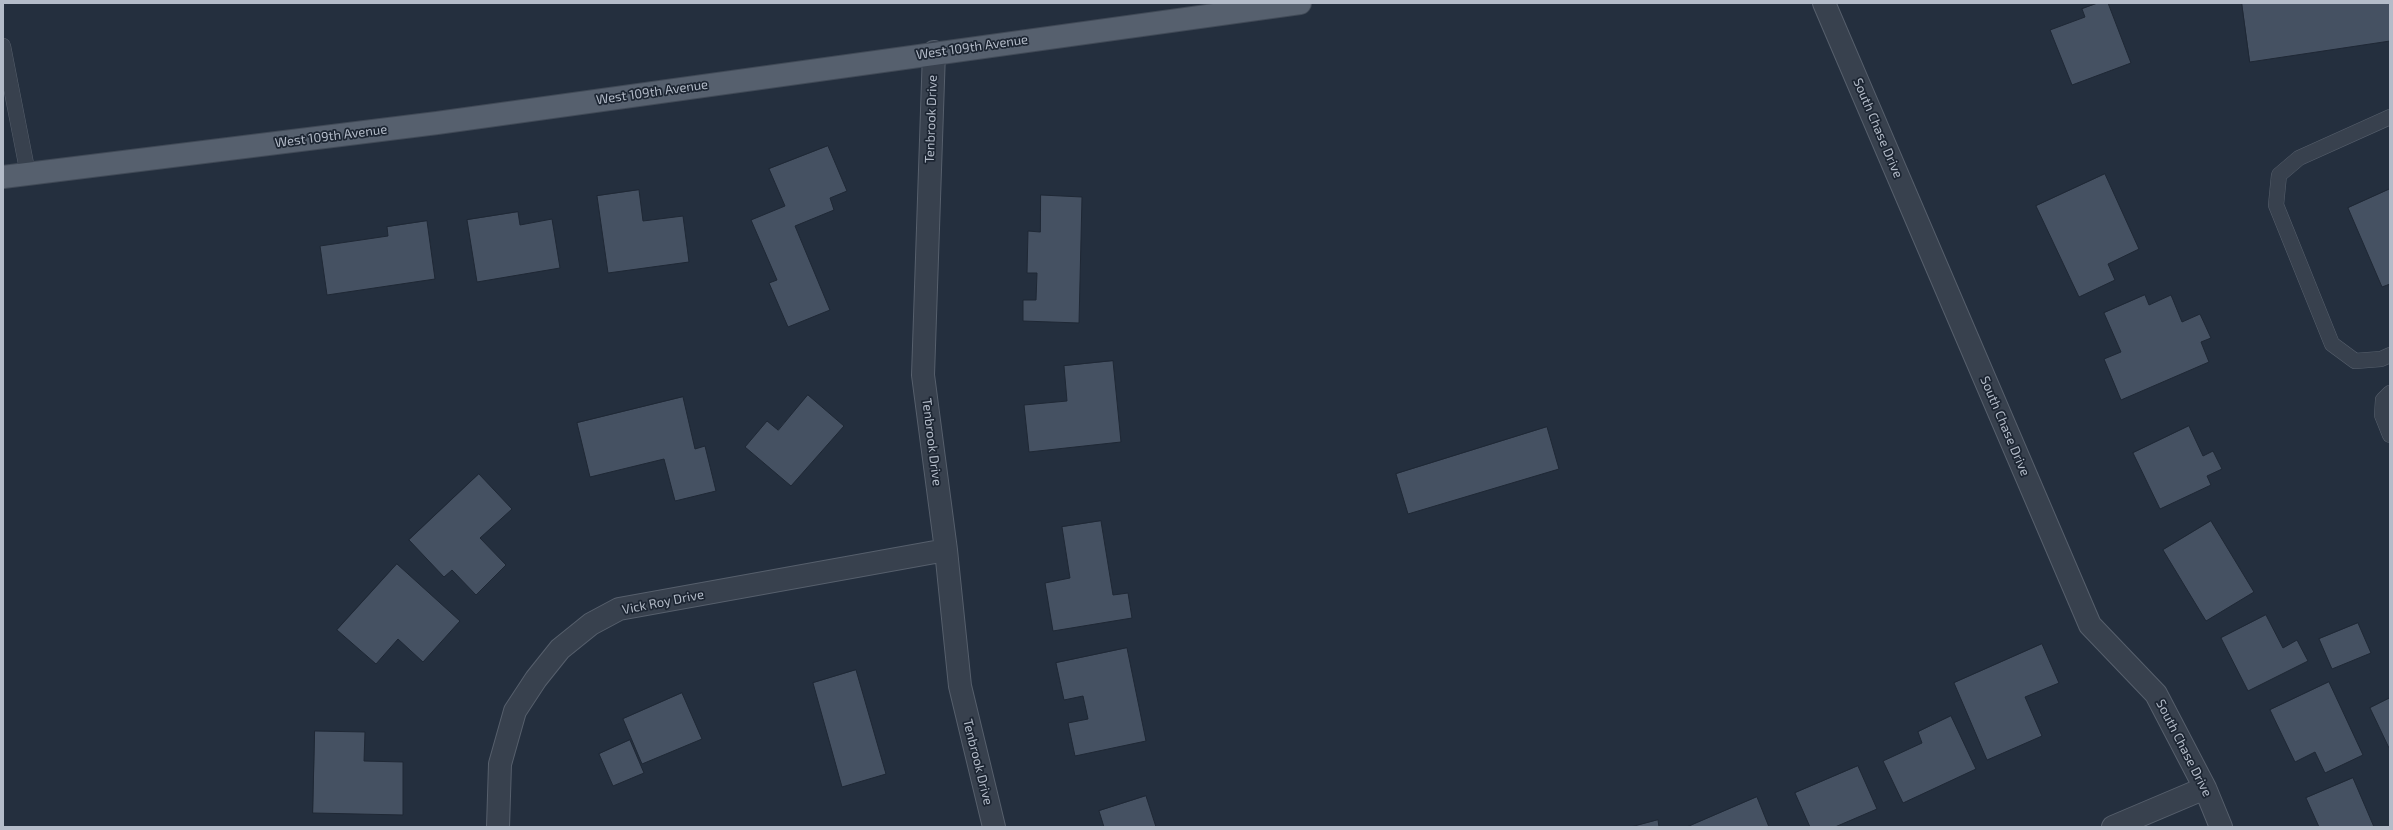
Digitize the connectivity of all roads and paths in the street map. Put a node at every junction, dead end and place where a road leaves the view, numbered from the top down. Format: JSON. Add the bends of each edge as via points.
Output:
{"nodes":[{"id":1,"x":1300,"y":3,"type":"edge"},
{"id":2,"x":1824,"y":3,"type":"edge"},
{"id":3,"x":3,"y":46,"type":"edge"},
{"id":4,"x":934,"y":52,"type":"junction"},
{"id":5,"x":2390,"y":117,"type":"edge"},
{"id":6,"x":28,"y":174,"type":"junction"},
{"id":7,"x":3,"y":177,"type":"edge"},
{"id":8,"x":2390,"y":355,"type":"edge"},
{"id":9,"x":2390,"y":393,"type":"edge"},
{"id":10,"x":2390,"y":435,"type":"edge"},
{"id":11,"x":946,"y":550,"type":"junction"},
{"id":12,"x":2205,"y":788,"type":"junction"},
{"id":13,"x":498,"y":827,"type":"edge"},
{"id":14,"x":994,"y":827,"type":"edge"},
{"id":15,"x":2113,"y":827,"type":"edge"},
{"id":16,"x":2221,"y":827,"type":"edge"}],
"edges":[{"from":1,"to":4,"type":"main road","name":"West 109th Avenue"},
{"from":2,"to":12,"type":"street","name":"South Chase Drive","via":[[2090,625],[2156,694]]},
{"from":3,"to":6,"type":"lane"},
{"from":4,"to":6,"type":"main road","name":"West 109th Avenue","via":[[444,122]]},
{"from":4,"to":11,"type":"street","name":"Tenbrook Drive","via":[[923,375]]},
{"from":5,"to":8,"type":"lane","via":[[2299,158],[2279,175],[2276,206],[2332,344],[2355,361],[2381,359]]},
{"from":6,"to":7,"type":"main road","name":"West 109th Avenue"},
{"from":9,"to":10,"type":"lane","via":[[2383,400],[2382,415]]},
{"from":11,"to":13,"type":"street","name":"Vick Roy Drive","via":[[619,609],[592,624],[560,649],[515,711],[500,764]]},
{"from":11,"to":14,"type":"street","name":"Tenbrook Drive","via":[[960,686]]},
{"from":12,"to":15,"type":"street"},
{"from":12,"to":16,"type":"street","name":"South Chase Drive"}]}
